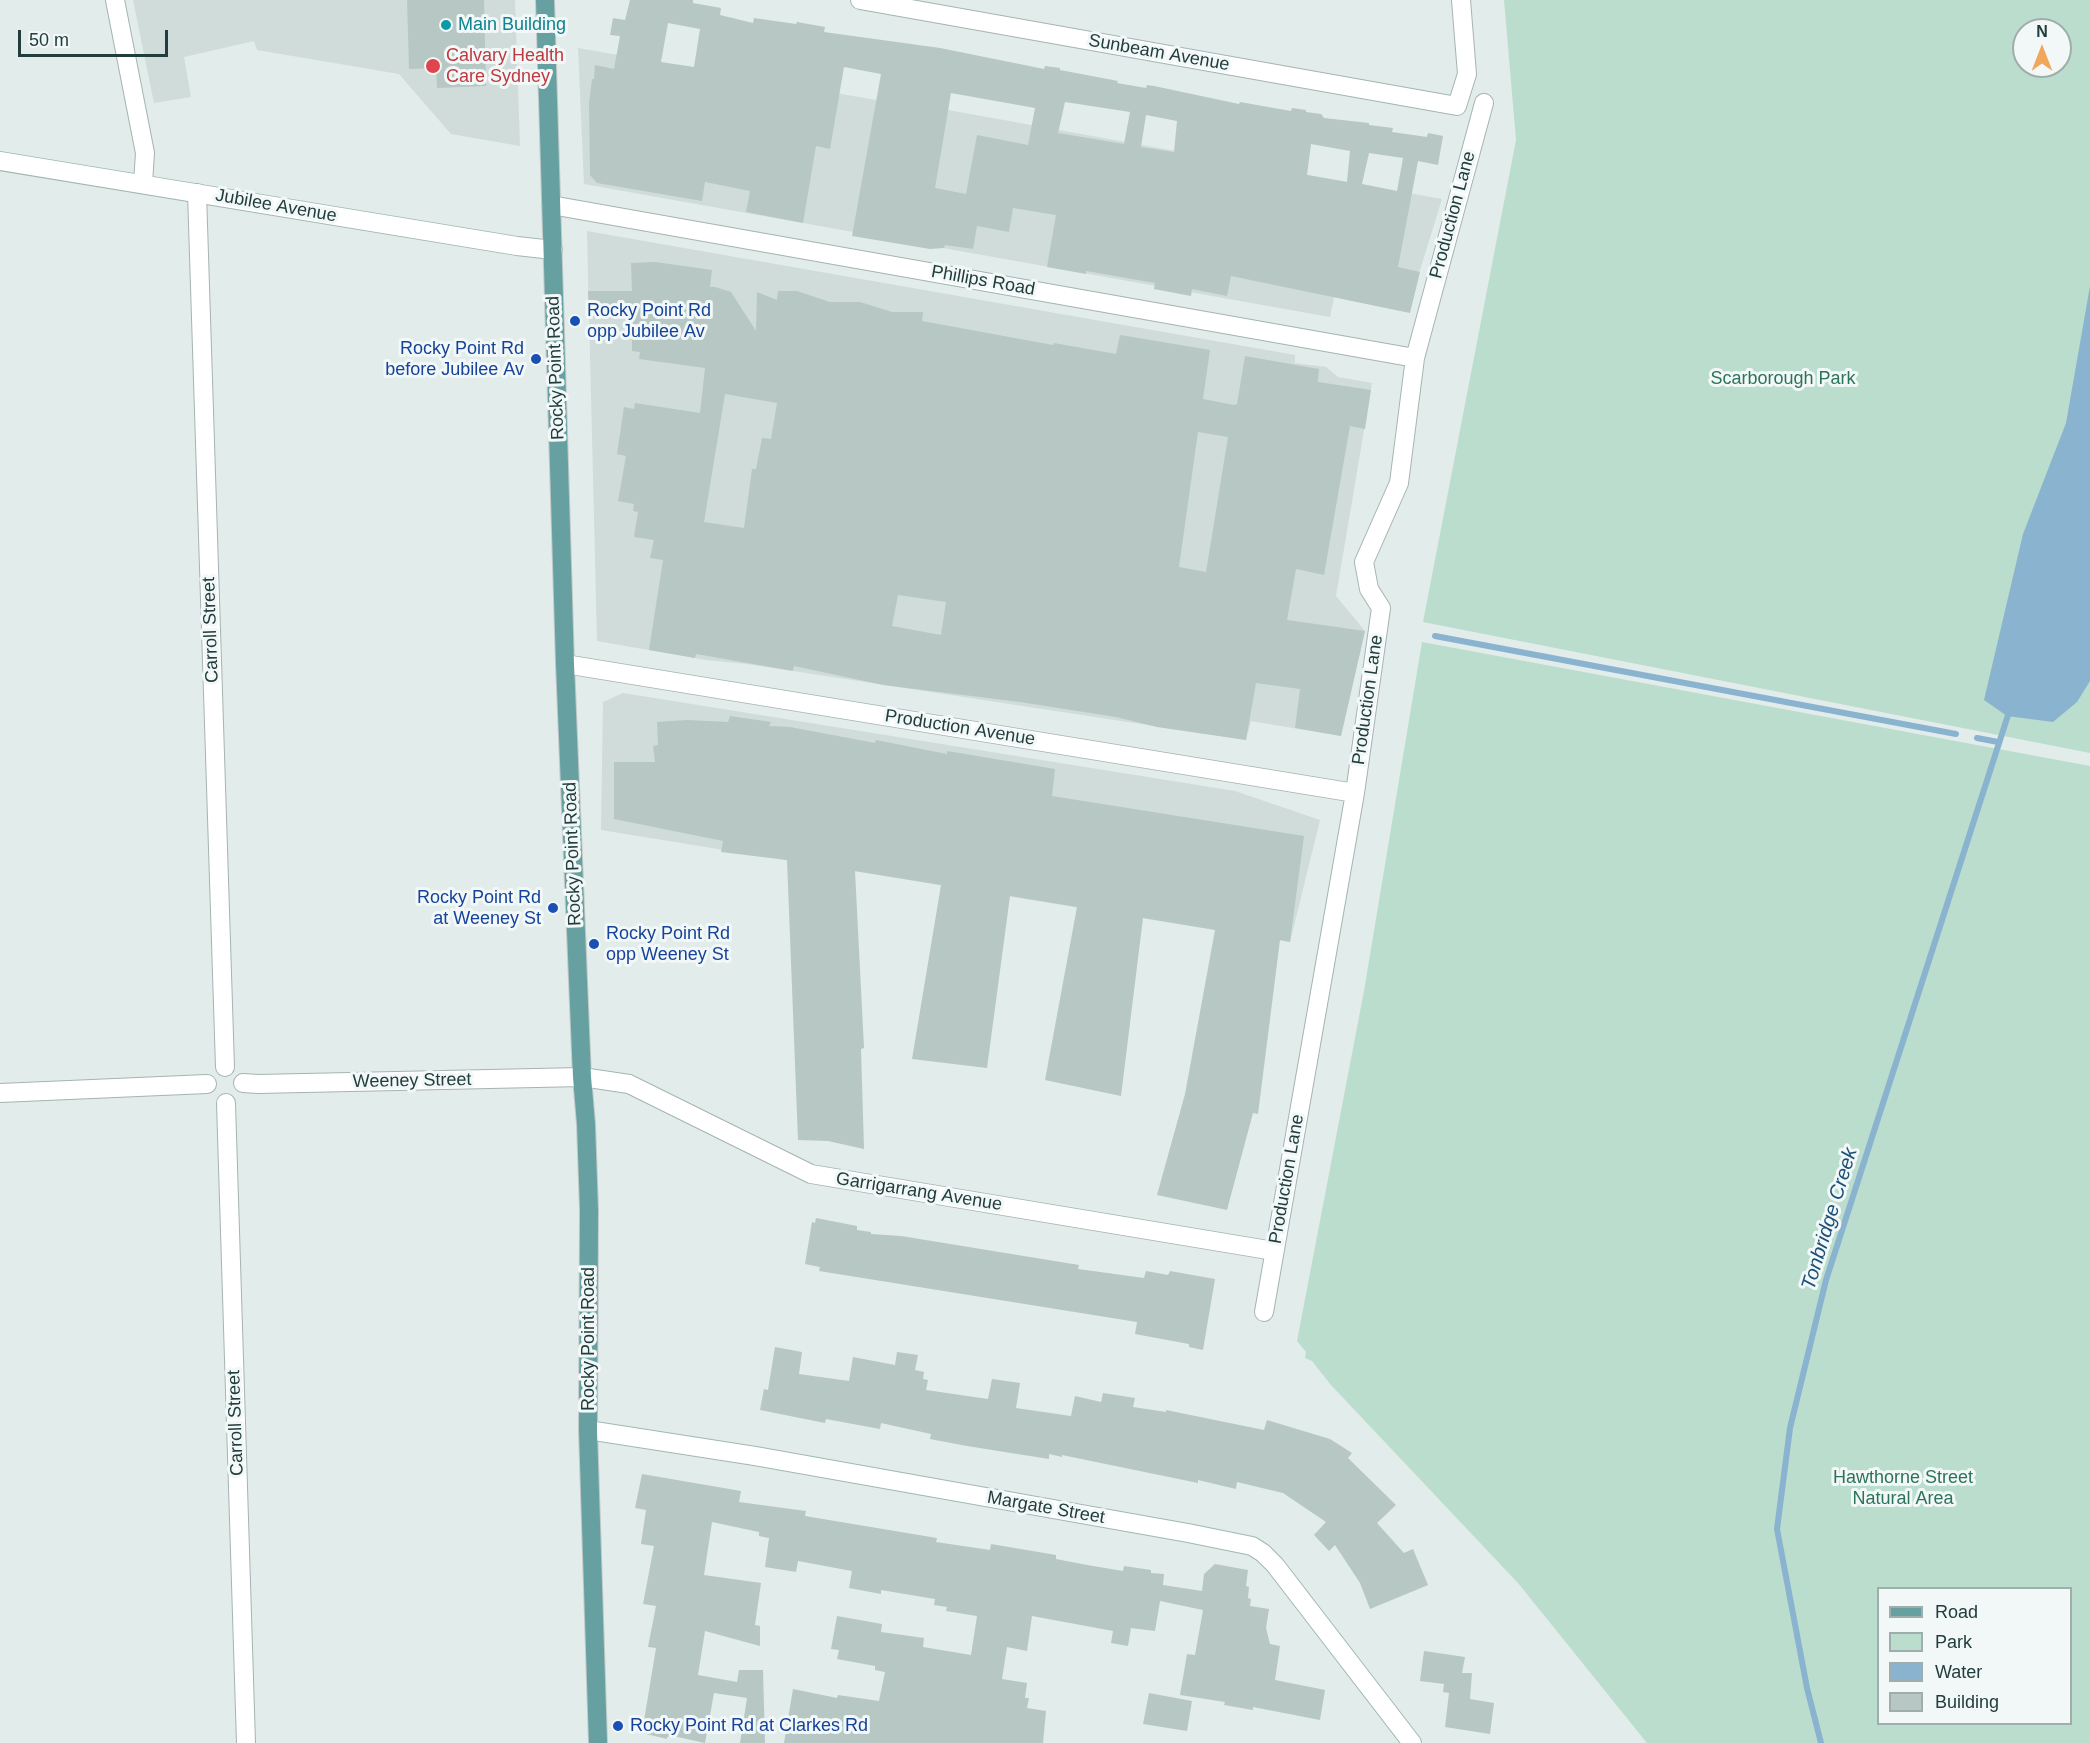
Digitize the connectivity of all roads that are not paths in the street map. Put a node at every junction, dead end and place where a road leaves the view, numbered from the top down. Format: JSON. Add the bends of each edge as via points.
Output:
{"nodes":[{"id":1,"x":115,"y":0,"type":"edge"},
{"id":2,"x":545,"y":0,"type":"edge"},
{"id":3,"x":866,"y":0,"type":"edge"},
{"id":4,"x":1461,"y":0,"type":"edge"},
{"id":5,"x":1484,"y":103,"type":"dead end"},
{"id":6,"x":0,"y":161,"type":"edge"},
{"id":7,"x":143,"y":183,"type":"junction"},
{"id":8,"x":197,"y":193,"type":"junction"},
{"id":9,"x":551,"y":205,"type":"junction"},
{"id":10,"x":552,"y":250,"type":"junction"},
{"id":11,"x":1415,"y":358,"type":"junction"},
{"id":12,"x":565,"y":664,"type":"junction"},
{"id":13,"x":1355,"y":793,"type":"junction"},
{"id":14,"x":225,"y":1067,"type":"junction"},
{"id":15,"x":582,"y":1077,"type":"junction"},
{"id":16,"x":243,"y":1083,"type":"junction"},
{"id":17,"x":207,"y":1084,"type":"junction"},
{"id":18,"x":0,"y":1093,"type":"edge"},
{"id":19,"x":226,"y":1103,"type":"junction"},
{"id":20,"x":1274,"y":1251,"type":"junction"},
{"id":21,"x":1264,"y":1312,"type":"dead end"},
{"id":22,"x":588,"y":1430,"type":"junction"},
{"id":23,"x":246,"y":1743,"type":"edge"},
{"id":24,"x":598,"y":1743,"type":"edge"},
{"id":25,"x":1412,"y":1743,"type":"edge"}],
"edges":[{"from":1,"to":7,"type":"street","via":[[145,153]]},
{"from":2,"to":9,"type":"main road","name":"Rocky Point Road"},
{"from":3,"to":4,"type":"street","name":"Sunbeam Avenue","via":[[1457,106],[1467,74]]},
{"from":5,"to":11,"type":"street","name":"Production Lane"},
{"from":6,"to":7,"type":"street","name":"Jubilee Avenue"},
{"from":7,"to":8,"type":"street","name":"Jubilee Avenue"},
{"from":8,"to":10,"type":"street","name":"Jubilee Avenue"},
{"from":8,"to":14,"type":"street","name":"Carroll Street"},
{"from":9,"to":10,"type":"main road","name":"Rocky Point Road"},
{"from":9,"to":11,"type":"street","name":"Phillips Road"},
{"from":10,"to":12,"type":"main road","name":"Rocky Point Road"},
{"from":11,"to":13,"type":"street","name":"Production Lane","via":[[1399,483],[1364,562],[1369,589],[1381,608]]},
{"from":12,"to":13,"type":"street","name":"Production Avenue"},
{"from":12,"to":15,"type":"main road","name":"Rocky Point Road"},
{"from":13,"to":20,"type":"street","name":"Production Lane"},
{"from":14,"to":16,"type":"street","via":[[237,1071]]},
{"from":14,"to":17,"type":"street","via":[[212,1072]]},
{"from":15,"to":16,"type":"street","name":"Weeney Street"},
{"from":15,"to":20,"type":"street","name":"Garrigarrang Avenue","via":[[629,1084],[811,1174]]},
{"from":15,"to":22,"type":"main road","name":"Rocky Point Road","via":[[589,1210]]},
{"from":16,"to":19,"type":"street","via":[[239,1097]]},
{"from":17,"to":18,"type":"street"},
{"from":17,"to":19,"type":"street","via":[[212,1098]]},
{"from":19,"to":23,"type":"street","name":"Carroll Street"},
{"from":20,"to":21,"type":"street","name":"Production Lane"},
{"from":22,"to":24,"type":"main road","name":"Rocky Point Road"},
{"from":22,"to":25,"type":"street","name":"Margate Street","via":[[755,1456],[1252,1546],[1275,1564]]}]}
